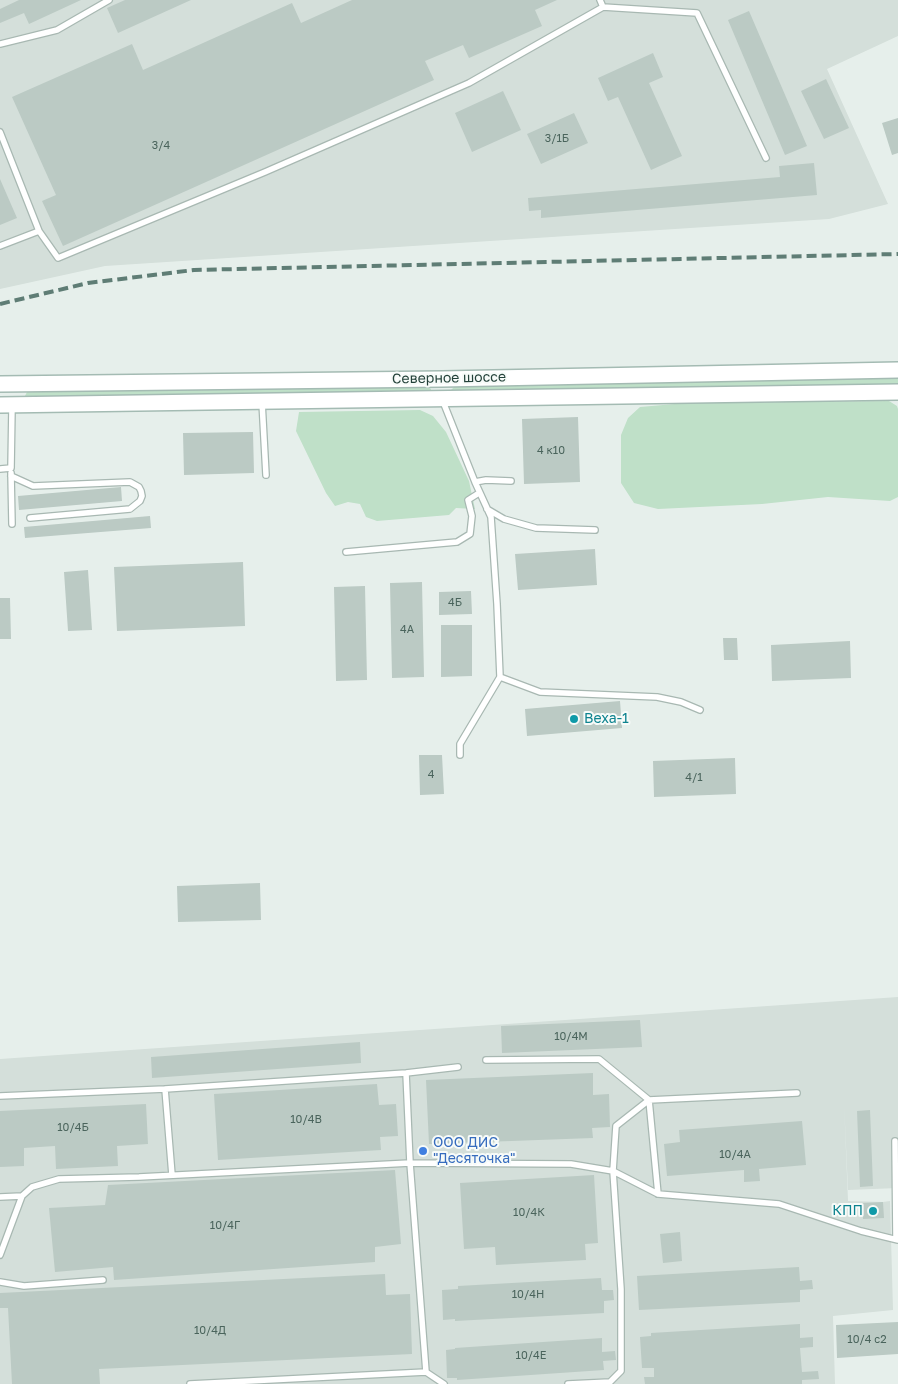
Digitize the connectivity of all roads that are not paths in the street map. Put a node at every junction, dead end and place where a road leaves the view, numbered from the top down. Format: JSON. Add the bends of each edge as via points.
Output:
{"nodes":[{"id":1,"x":109,"y":0,"type":"edge"},
{"id":2,"x":600,"y":0,"type":"edge"},
{"id":3,"x":603,"y":6,"type":"junction"},
{"id":4,"x":0,"y":44,"type":"edge"},
{"id":5,"x":0,"y":132,"type":"edge"},
{"id":6,"x":766,"y":158,"type":"dead end"},
{"id":7,"x":39,"y":231,"type":"junction"},
{"id":8,"x":0,"y":246,"type":"edge"},
{"id":9,"x":898,"y":370,"type":"edge"},
{"id":10,"x":442,"y":379,"type":"junction"},
{"id":11,"x":6,"y":384,"type":"edge"},
{"id":12,"x":897,"y":394,"type":"edge"},
{"id":13,"x":442,"y":399,"type":"junction"},
{"id":14,"x":262,"y":402,"type":"junction"},
{"id":15,"x":6,"y":405,"type":"edge"},
{"id":16,"x":11,"y":468,"type":"junction"},
{"id":17,"x":0,"y":469,"type":"edge"},
{"id":18,"x":266,"y":475,"type":"dead end"},
{"id":19,"x":11,"y":476,"type":"junction"},
{"id":20,"x":511,"y":481,"type":"dead end"},
{"id":21,"x":475,"y":482,"type":"junction"},
{"id":22,"x":480,"y":493,"type":"junction"},
{"id":23,"x":487,"y":509,"type":"junction"},
{"id":24,"x":30,"y":518,"type":"dead end"},
{"id":25,"x":12,"y":524,"type":"dead end"},
{"id":26,"x":595,"y":530,"type":"dead end"},
{"id":27,"x":346,"y":552,"type":"dead end"},
{"id":28,"x":500,"y":677,"type":"junction"},
{"id":29,"x":700,"y":710,"type":"dead end"},
{"id":30,"x":460,"y":755,"type":"dead end"},
{"id":31,"x":486,"y":1060,"type":"dead end"},
{"id":32,"x":458,"y":1067,"type":"dead end"},
{"id":33,"x":406,"y":1072,"type":"junction"},
{"id":34,"x":165,"y":1089,"type":"junction"},
{"id":35,"x":797,"y":1093,"type":"dead end"},
{"id":36,"x":0,"y":1096,"type":"edge"},
{"id":37,"x":649,"y":1100,"type":"junction"},
{"id":38,"x":895,"y":1141,"type":"dead end"},
{"id":39,"x":410,"y":1163,"type":"junction"},
{"id":40,"x":613,"y":1172,"type":"junction"},
{"id":41,"x":172,"y":1175,"type":"junction"},
{"id":42,"x":658,"y":1194,"type":"junction"},
{"id":43,"x":22,"y":1196,"type":"junction"},
{"id":44,"x":0,"y":1197,"type":"edge"},
{"id":45,"x":897,"y":1240,"type":"edge"},
{"id":46,"x":0,"y":1255,"type":"edge"},
{"id":47,"x":103,"y":1280,"type":"dead end"},
{"id":48,"x":0,"y":1282,"type":"edge"},
{"id":49,"x":426,"y":1372,"type":"junction"},
{"id":50,"x":190,"y":1384,"type":"edge"},
{"id":51,"x":444,"y":1384,"type":"edge"},
{"id":52,"x":568,"y":1384,"type":"edge"}],
"edges":[{"from":1,"to":4,"type":"lane","via":[[57,30]]},
{"from":2,"to":3,"type":"lane"},
{"from":3,"to":6,"type":"lane","via":[[697,13]]},
{"from":3,"to":7,"type":"lane","via":[[469,83],[58,258]]},
{"from":5,"to":7,"type":"lane"},
{"from":7,"to":8,"type":"lane"},
{"from":9,"to":10,"type":"main road","name":"Северное шоссе"},
{"from":10,"to":11,"type":"main road","name":"Северное шоссе"},
{"from":10,"to":13,"type":"main road"},
{"from":11,"to":15,"type":"main road"},
{"from":12,"to":13,"type":"main road","name":"Северное шоссе"},
{"from":13,"to":14,"type":"main road","name":"Северное шоссе"},
{"from":13,"to":21,"type":"lane"},
{"from":14,"to":15,"type":"main road","name":"Северное шоссе"},
{"from":14,"to":18,"type":"lane"},
{"from":15,"to":16,"type":"lane"},
{"from":16,"to":17,"type":"lane"},
{"from":16,"to":19,"type":"lane"},
{"from":19,"to":24,"type":"lane","via":[[33,486],[130,482],[141,491],[140,501],[130,509]]},
{"from":19,"to":25,"type":"lane"},
{"from":20,"to":21,"type":"lane"},
{"from":21,"to":22,"type":"lane"},
{"from":22,"to":23,"type":"lane"},
{"from":22,"to":27,"type":"lane","via":[[468,500],[472,516],[470,534],[457,542]]},
{"from":23,"to":26,"type":"lane","via":[[504,519],[536,528]]},
{"from":23,"to":28,"type":"lane","via":[[491,517]]},
{"from":28,"to":29,"type":"lane","via":[[540,692],[657,697]]},
{"from":28,"to":30,"type":"lane","via":[[460,744]]},
{"from":31,"to":37,"type":"lane","via":[[599,1059]]},
{"from":32,"to":33,"type":"lane"},
{"from":33,"to":34,"type":"lane"},
{"from":33,"to":39,"type":"lane"},
{"from":34,"to":36,"type":"lane"},
{"from":34,"to":41,"type":"lane"},
{"from":35,"to":37,"type":"lane"},
{"from":37,"to":40,"type":"lane","via":[[616,1126]]},
{"from":37,"to":42,"type":"lane"},
{"from":38,"to":45,"type":"lane"},
{"from":39,"to":40,"type":"lane","via":[[571,1164]]},
{"from":39,"to":41,"type":"lane"},
{"from":39,"to":49,"type":"lane"},
{"from":40,"to":42,"type":"lane"},
{"from":40,"to":52,"type":"lane","via":[[621,1289],[621,1372],[610,1382]]},
{"from":41,"to":43,"type":"lane","via":[[59,1179],[32,1187]]},
{"from":42,"to":45,"type":"lane","via":[[779,1204]]},
{"from":43,"to":44,"type":"lane"},
{"from":43,"to":46,"type":"lane"},
{"from":47,"to":48,"type":"lane","via":[[24,1286]]},
{"from":49,"to":50,"type":"lane"},
{"from":49,"to":51,"type":"lane"}]}
